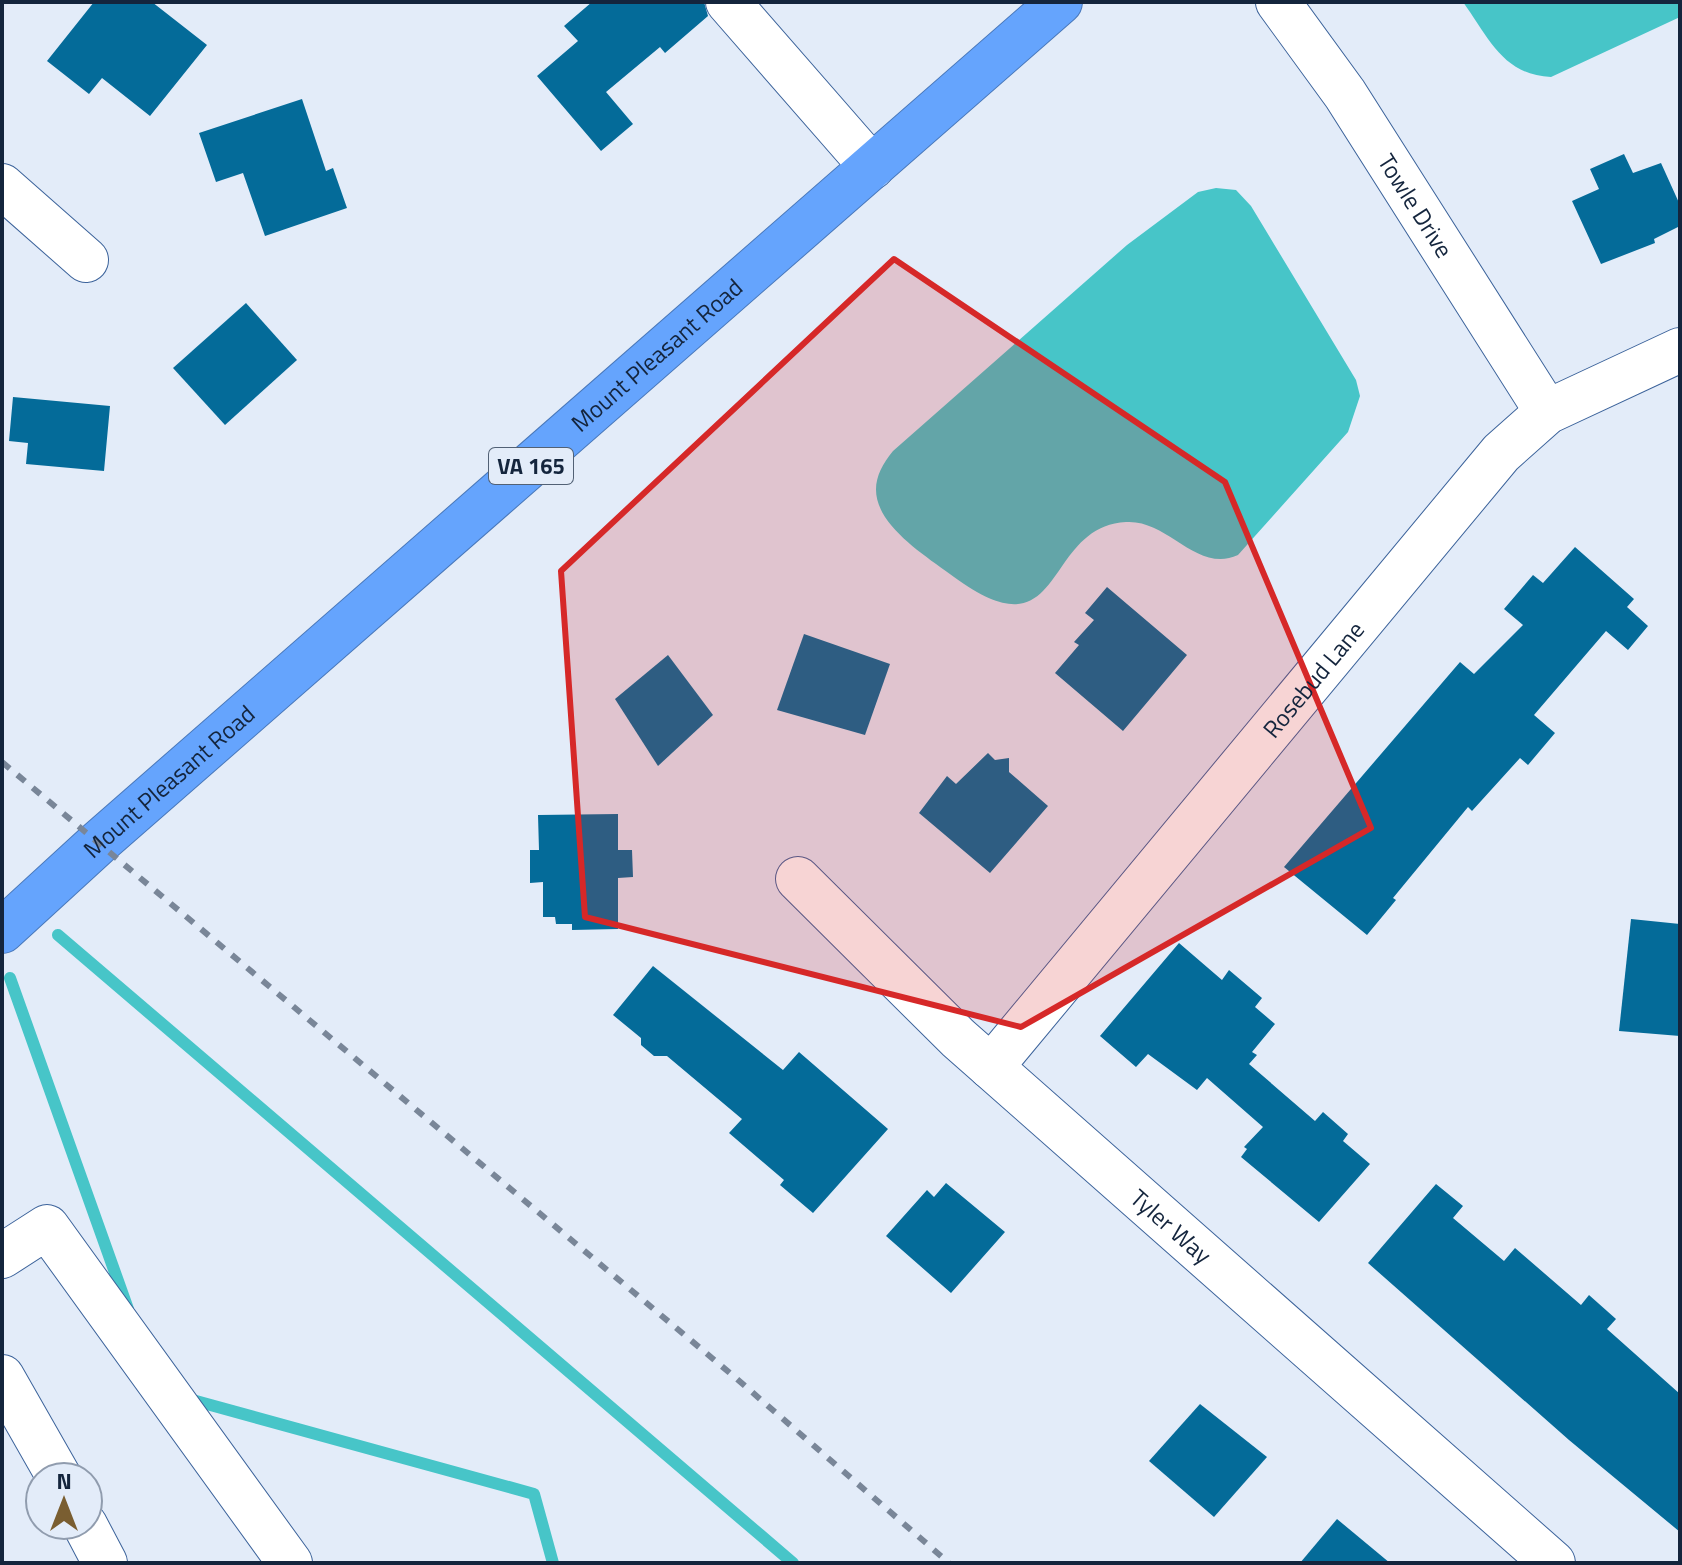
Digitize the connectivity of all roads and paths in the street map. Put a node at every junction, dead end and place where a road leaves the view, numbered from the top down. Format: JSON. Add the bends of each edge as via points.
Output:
{"nodes":[{"id":1,"x":728,"y":2,"type":"edge"},
{"id":2,"x":1060,"y":2,"type":"edge"},
{"id":3,"x":1278,"y":2,"type":"edge"},
{"id":4,"x":872,"y":167,"type":"junction"},
{"id":5,"x":2,"y":186,"type":"edge"},
{"id":6,"x":86,"y":260,"type":"dead end"},
{"id":7,"x":1680,"y":350,"type":"edge"},
{"id":8,"x":1547,"y":412,"type":"junction"},
{"id":9,"x":798,"y":879,"type":"dead end"},
{"id":10,"x":2,"y":931,"type":"edge"},
{"id":11,"x":991,"y":1067,"type":"junction"},
{"id":12,"x":2,"y":1256,"type":"edge"},
{"id":13,"x":2,"y":1377,"type":"edge"},
{"id":14,"x":50,"y":1461,"type":"edge"},
{"id":15,"x":93,"y":1541,"type":"edge"},
{"id":16,"x":105,"y":1563,"type":"edge"},
{"id":17,"x":290,"y":1563,"type":"edge"},
{"id":18,"x":1553,"y":1563,"type":"edge"}],
"edges":[{"from":1,"to":4,"type":"street"},
{"from":2,"to":4,"type":"highway","name":"Mount Pleasant Road","number":"VA 165"},
{"from":3,"to":8,"type":"street","name":"Towle Drive","via":[[1345,94]]},
{"from":4,"to":10,"type":"highway","name":"Mount Pleasant Road","number":"VA 165"},
{"from":5,"to":6,"type":"street"},
{"from":7,"to":8,"type":"street","name":"Rosebud Lane"},
{"from":8,"to":11,"type":"street","name":"Rosebud Lane","via":[[1501,453]]},
{"from":9,"to":11,"type":"street","name":"Tyler Way"},
{"from":11,"to":18,"type":"street","name":"Tyler Way"},
{"from":12,"to":17,"type":"street","via":[[47,1227]]},
{"from":13,"to":14,"type":"street"},
{"from":15,"to":16,"type":"street"}]}
